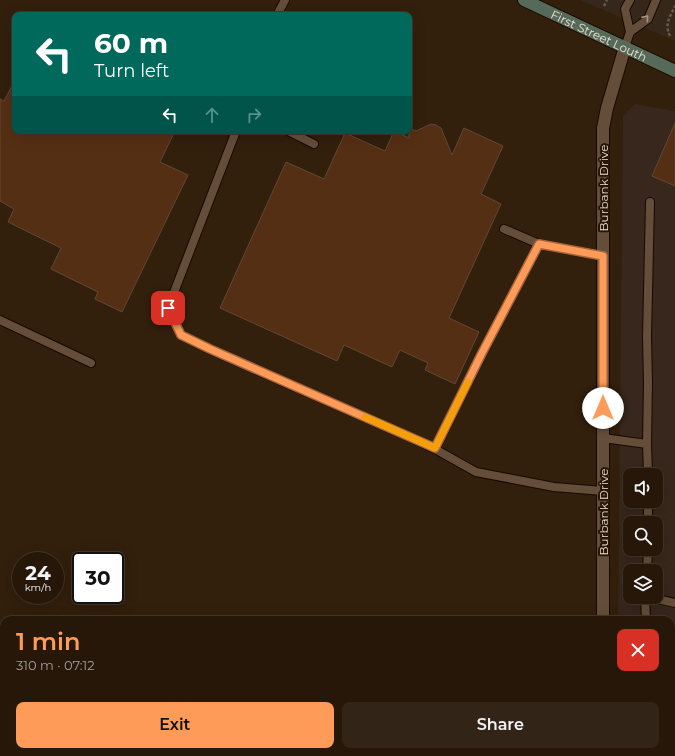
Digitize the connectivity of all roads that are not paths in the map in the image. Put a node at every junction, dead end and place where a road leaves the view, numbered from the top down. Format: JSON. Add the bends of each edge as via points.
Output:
{"nodes":[{"id":1,"x":284,"y":0,"type":"edge"},
{"id":2,"x":524,"y":0,"type":"edge"},
{"id":3,"x":630,"y":0,"type":"edge"},
{"id":4,"x":656,"y":0,"type":"edge"},
{"id":5,"x":279,"y":12,"type":"edge"},
{"id":6,"x":630,"y":32,"type":"junction"},
{"id":7,"x":625,"y":47,"type":"junction"},
{"id":8,"x":675,"y":71,"type":"edge"},
{"id":9,"x":235,"y":134,"type":"edge"},
{"id":10,"x":294,"y":134,"type":"edge"},
{"id":11,"x":314,"y":144,"type":"dead end"},
{"id":12,"x":650,"y":202,"type":"dead end"},
{"id":13,"x":504,"y":229,"type":"dead end"},
{"id":14,"x":539,"y":244,"type":"junction"},
{"id":15,"x":603,"y":256,"type":"junction"},
{"id":16,"x":0,"y":320,"type":"edge"},
{"id":17,"x":91,"y":363,"type":"dead end"},
{"id":18,"x":603,"y":438,"type":"junction"},
{"id":19,"x":647,"y":444,"type":"junction"},
{"id":20,"x":435,"y":448,"type":"junction"},
{"id":21,"x":648,"y":468,"type":"edge"},
{"id":22,"x":603,"y":491,"type":"junction"},
{"id":23,"x":663,"y":600,"type":"edge"},
{"id":24,"x":675,"y":603,"type":"edge"},
{"id":25,"x":645,"y":604,"type":"edge"},
{"id":26,"x":603,"y":616,"type":"edge"},
{"id":27,"x":646,"y":616,"type":"edge"}],
"edges":[{"from":1,"to":5,"type":"lane"},
{"from":2,"to":7,"type":"street","name":"First Street Louth"},
{"from":3,"to":6,"type":"lane","via":[[626,9]]},
{"from":6,"to":4,"type":"lane","one_way":true,"via":[[648,19]]},
{"from":6,"to":7,"type":"lane"},
{"from":7,"to":8,"type":"street","name":"First Street Louth"},
{"from":7,"to":15,"type":"street","name":"Burbank Drive","via":[[603,128]]},
{"from":9,"to":20,"type":"lane","via":[[168,308],[181,335]]},
{"from":10,"to":11,"type":"lane"},
{"from":12,"to":19,"type":"lane"},
{"from":13,"to":14,"type":"lane"},
{"from":14,"to":15,"type":"lane"},
{"from":14,"to":20,"type":"lane"},
{"from":15,"to":18,"type":"street","name":"Burbank Drive"},
{"from":16,"to":17,"type":"lane"},
{"from":18,"to":19,"type":"lane"},
{"from":18,"to":22,"type":"street","name":"Burbank Drive"},
{"from":19,"to":21,"type":"lane"},
{"from":20,"to":22,"type":"lane","via":[[476,472],[554,486]]},
{"from":22,"to":26,"type":"street","name":"Burbank Drive"},
{"from":23,"to":24,"type":"lane"},
{"from":25,"to":27,"type":"lane"}]}
